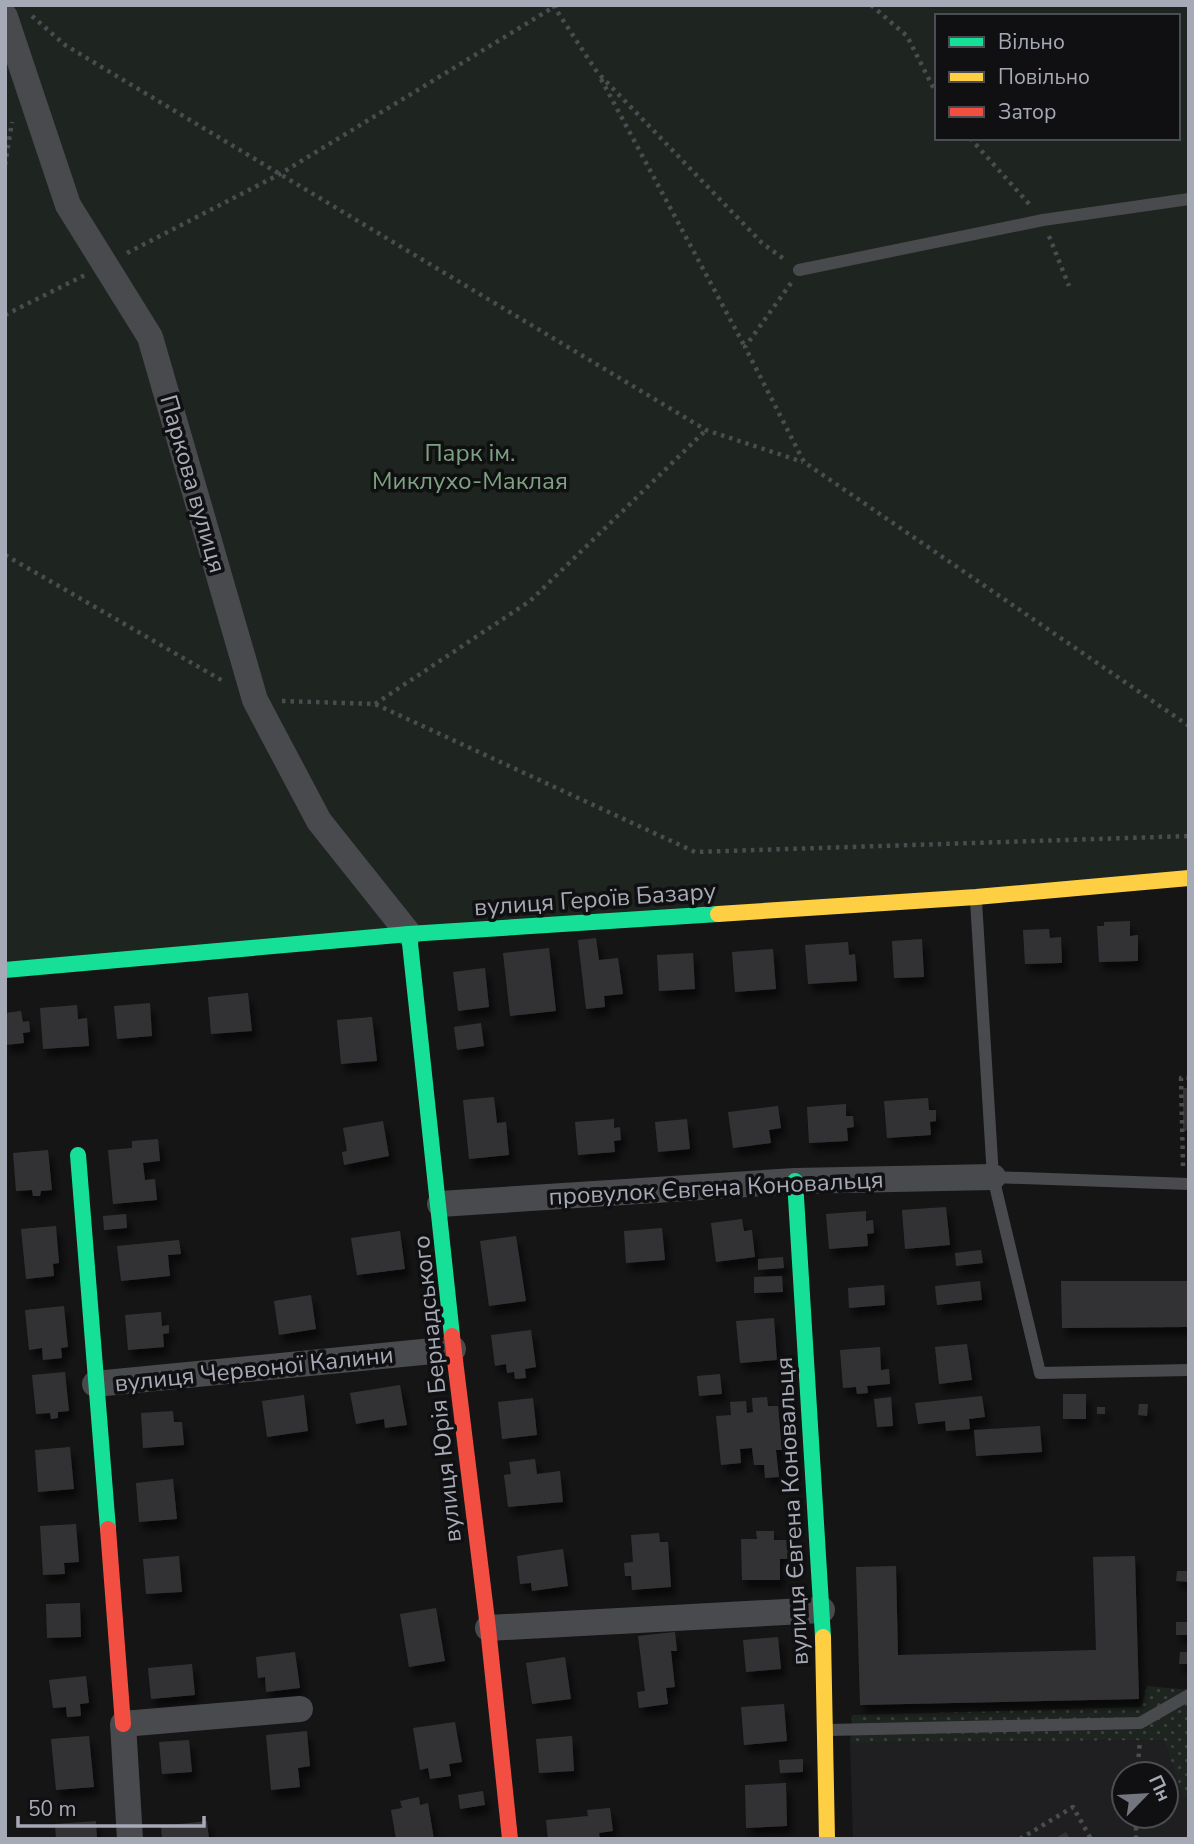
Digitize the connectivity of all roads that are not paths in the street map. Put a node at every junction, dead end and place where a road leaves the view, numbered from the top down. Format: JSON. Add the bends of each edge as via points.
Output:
{"nodes":[{"id":1,"x":17,"y":15,"type":"edge"},
{"id":2,"x":1189,"y":199,"type":"edge"},
{"id":3,"x":799,"y":270,"type":"road end"},
{"id":4,"x":1189,"y":878,"type":"edge"},
{"id":5,"x":976,"y":897,"type":"junction"},
{"id":6,"x":409,"y":934,"type":"junction"},
{"id":7,"x":5,"y":970,"type":"edge"},
{"id":8,"x":78,"y":1154,"type":"dead end"},
{"id":9,"x":993,"y":1177,"type":"junction"},
{"id":10,"x":795,"y":1181,"type":"junction"},
{"id":11,"x":1186,"y":1184,"type":"edge"},
{"id":12,"x":440,"y":1204,"type":"junction"},
{"id":13,"x":453,"y":1349,"type":"junction"},
{"id":14,"x":1189,"y":1370,"type":"edge"},
{"id":15,"x":96,"y":1384,"type":"junction"},
{"id":16,"x":822,"y":1610,"type":"junction"},
{"id":17,"x":488,"y":1629,"type":"junction"},
{"id":18,"x":1189,"y":1695,"type":"edge"},
{"id":19,"x":300,"y":1709,"type":"dead end"},
{"id":20,"x":122,"y":1724,"type":"junction"},
{"id":21,"x":825,"y":1730,"type":"junction"},
{"id":22,"x":130,"y":1839,"type":"edge"},
{"id":23,"x":510,"y":1839,"type":"edge"},
{"id":24,"x":827,"y":1839,"type":"edge"}],
"edges":[{"from":1,"to":6,"type":"street","name":"Паркова вулиця","via":[[68,205],[150,337],[255,700],[319,821]]},
{"from":2,"to":3,"type":"lane","via":[[1043,220]]},
{"from":4,"to":5,"type":"street","name":"вулиця Героїв Базару"},
{"from":5,"to":6,"type":"street","name":"вулиця Героїв Базару"},
{"from":5,"to":9,"type":"lane"},
{"from":6,"to":7,"type":"street","name":"вулиця Героїв Базару"},
{"from":6,"to":12,"type":"street","name":"вулиця Юрія Бернадського"},
{"from":8,"to":15,"type":"street","name":"вулиця Червоної Калини"},
{"from":9,"to":10,"type":"street","name":"провулок Євгена Коновальця"},
{"from":9,"to":11,"type":"lane"},
{"from":9,"to":14,"type":"lane","via":[[1041,1373]]},
{"from":10,"to":12,"type":"street","name":"провулок Євгена Коновальця"},
{"from":10,"to":16,"type":"street","name":"вулиця Євгена Коновальця"},
{"from":12,"to":13,"type":"street","name":"вулиця Юрія Бернадського"},
{"from":13,"to":15,"type":"street","name":"вулиця Червоної Калини"},
{"from":13,"to":17,"type":"street","name":"вулиця Юрія Бернадського"},
{"from":15,"to":20,"type":"street","name":"вулиця Червоної Калини"},
{"from":16,"to":17,"type":"street"},
{"from":16,"to":21,"type":"street","name":"вулиця Євгена Коновальця"},
{"from":17,"to":23,"type":"street","name":"вулиця Юрія Бернадського"},
{"from":18,"to":21,"type":"lane","via":[[1140,1723]]},
{"from":19,"to":20,"type":"street"},
{"from":20,"to":22,"type":"street","name":"вулиця Червоної Калини"},
{"from":21,"to":24,"type":"street","name":"вулиця Євгена Коновальця"}]}
